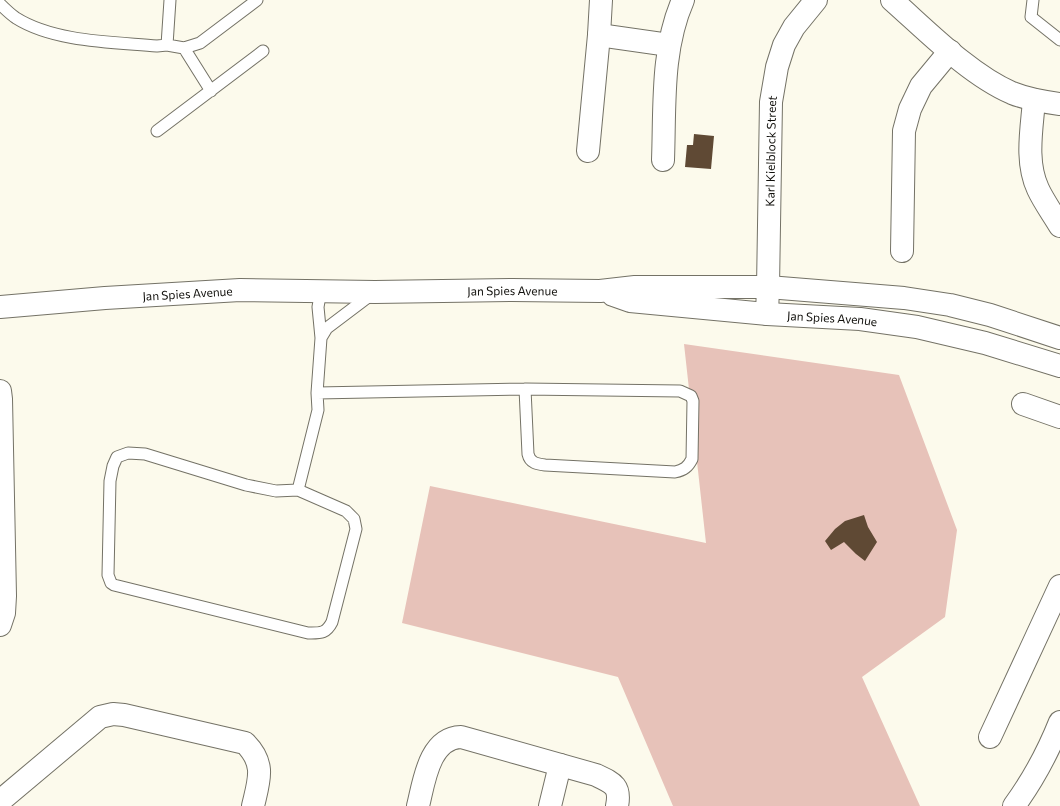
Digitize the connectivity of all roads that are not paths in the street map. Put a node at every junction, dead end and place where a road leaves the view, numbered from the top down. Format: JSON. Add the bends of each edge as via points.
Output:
{"nodes":[{"id":1,"x":170,"y":0,"type":"edge"},
{"id":2,"x":257,"y":0,"type":"edge"},
{"id":3,"x":601,"y":0,"type":"edge"},
{"id":4,"x":683,"y":0,"type":"edge"},
{"id":5,"x":816,"y":0,"type":"edge"},
{"id":6,"x":892,"y":0,"type":"edge"},
{"id":7,"x":1033,"y":0,"type":"edge"},
{"id":8,"x":0,"y":4,"type":"edge"},
{"id":9,"x":599,"y":36,"type":"junction"},
{"id":10,"x":1060,"y":40,"type":"edge"},
{"id":11,"x":167,"y":45,"type":"junction"},
{"id":12,"x":669,"y":45,"type":"junction"},
{"id":13,"x":184,"y":48,"type":"junction"},
{"id":14,"x":263,"y":51,"type":"dead end"},
{"id":15,"x":950,"y":51,"type":"junction"},
{"id":16,"x":211,"y":91,"type":"junction"},
{"id":17,"x":1034,"y":100,"type":"junction"},
{"id":18,"x":1060,"y":104,"type":"edge"},
{"id":19,"x":157,"y":131,"type":"dead end"},
{"id":20,"x":588,"y":151,"type":"dead end"},
{"id":21,"x":663,"y":160,"type":"dead end"},
{"id":22,"x":1060,"y":226,"type":"edge"},
{"id":23,"x":902,"y":251,"type":"dead end"},
{"id":24,"x":768,"y":287,"type":"junction"},
{"id":25,"x":321,"y":290,"type":"junction"},
{"id":26,"x":600,"y":291,"type":"junction"},
{"id":27,"x":375,"y":292,"type":"junction"},
{"id":28,"x":0,"y":307,"type":"edge"},
{"id":29,"x":767,"y":314,"type":"junction"},
{"id":30,"x":990,"y":315,"type":"junction"},
{"id":31,"x":321,"y":338,"type":"junction"},
{"id":32,"x":1060,"y":338,"type":"edge"},
{"id":33,"x":1060,"y":351,"type":"edge"},
{"id":34,"x":1060,"y":366,"type":"edge"},
{"id":35,"x":525,"y":389,"type":"junction"},
{"id":36,"x":0,"y":391,"type":"edge"},
{"id":37,"x":317,"y":393,"type":"junction"},
{"id":38,"x":1023,"y":404,"type":"dead end"},
{"id":39,"x":1060,"y":417,"type":"edge"},
{"id":40,"x":298,"y":490,"type":"junction"},
{"id":41,"x":1060,"y":586,"type":"edge"},
{"id":42,"x":0,"y":625,"type":"edge"},
{"id":43,"x":1060,"y":722,"type":"edge"},
{"id":44,"x":990,"y":737,"type":"dead end"},
{"id":45,"x":560,"y":765,"type":"junction"},
{"id":46,"x":0,"y":801,"type":"edge"},
{"id":47,"x":252,"y":806,"type":"edge"},
{"id":48,"x":418,"y":806,"type":"edge"},
{"id":49,"x":550,"y":806,"type":"edge"},
{"id":50,"x":617,"y":806,"type":"edge"},
{"id":51,"x":1014,"y":806,"type":"edge"}],
"edges":[{"from":1,"to":11,"type":"lane"},
{"from":2,"to":13,"type":"lane","via":[[200,43]]},
{"from":3,"to":9,"type":"street"},
{"from":4,"to":12,"type":"street"},
{"from":5,"to":24,"type":"street","name":"Karl Kielblock Street","via":[[794,27],[784,45],[773,88]]},
{"from":6,"to":15,"type":"street"},
{"from":7,"to":10,"type":"lane","via":[[1031,17]]},
{"from":8,"to":11,"type":"lane","via":[[16,18],[38,29],[70,37]]},
{"from":9,"to":12,"type":"street"},
{"from":9,"to":20,"type":"street"},
{"from":11,"to":13,"type":"lane"},
{"from":12,"to":21,"type":"street"},
{"from":13,"to":16,"type":"lane"},
{"from":14,"to":16,"type":"lane"},
{"from":15,"to":17,"type":"street","via":[[989,80],[1013,93]]},
{"from":15,"to":23,"type":"street","via":[[921,86],[910,109],[904,131]]},
{"from":16,"to":19,"type":"lane"},
{"from":17,"to":18,"type":"street"},
{"from":17,"to":22,"type":"street","via":[[1032,172],[1038,189]]},
{"from":24,"to":26,"type":"street","name":"Jan Spies Avenue","via":[[635,287]]},
{"from":24,"to":29,"type":"street","name":"Karl Kielblock Street"},
{"from":24,"to":30,"type":"street","name":"Jan Spies Avenue","via":[[904,298]]},
{"from":25,"to":27,"type":"street","name":"Jan Spies Avenue"},
{"from":25,"to":28,"type":"street","name":"Jan Spies Avenue","via":[[232,290]]},
{"from":25,"to":31,"type":"lane","via":[[318,307]]},
{"from":26,"to":27,"type":"street","name":"Jan Spies Avenue"},
{"from":26,"to":29,"type":"street","name":"Jan Spies Avenue","via":[[630,301]]},
{"from":27,"to":31,"type":"lane","via":[[327,328]]},
{"from":29,"to":34,"type":"street","name":"Jan Spies Avenue","via":[[860,319],[917,327]]},
{"from":30,"to":32,"type":"street","name":"Jan Spies Avenue"},
{"from":30,"to":33,"type":"street"},
{"from":31,"to":37,"type":"lane"},
{"from":35,"to":35,"type":"lane","via":[[674,390],[686,393],[693,401],[692,459],[689,466],[675,472],[532,462],[528,454]]},
{"from":35,"to":37,"type":"lane"},
{"from":36,"to":42,"type":"street","via":[[5,596]]},
{"from":37,"to":40,"type":"lane","via":[[318,410]]},
{"from":38,"to":39,"type":"street"},
{"from":40,"to":40,"type":"lane","via":[[346,511],[356,524],[332,622],[324,632],[308,633],[119,588],[111,583],[108,575],[110,481],[117,457],[128,453],[145,454],[246,486],[276,491]]},
{"from":41,"to":44,"type":"street"},
{"from":43,"to":51,"type":"street","via":[[1027,788]]},
{"from":45,"to":48,"type":"street","via":[[470,739],[453,737],[435,753],[427,769]]},
{"from":45,"to":49,"type":"street"},
{"from":45,"to":50,"type":"street","via":[[596,775],[616,786]]},
{"from":46,"to":47,"type":"street","via":[[100,717],[114,714],[245,743],[257,758],[260,775]]}]}
